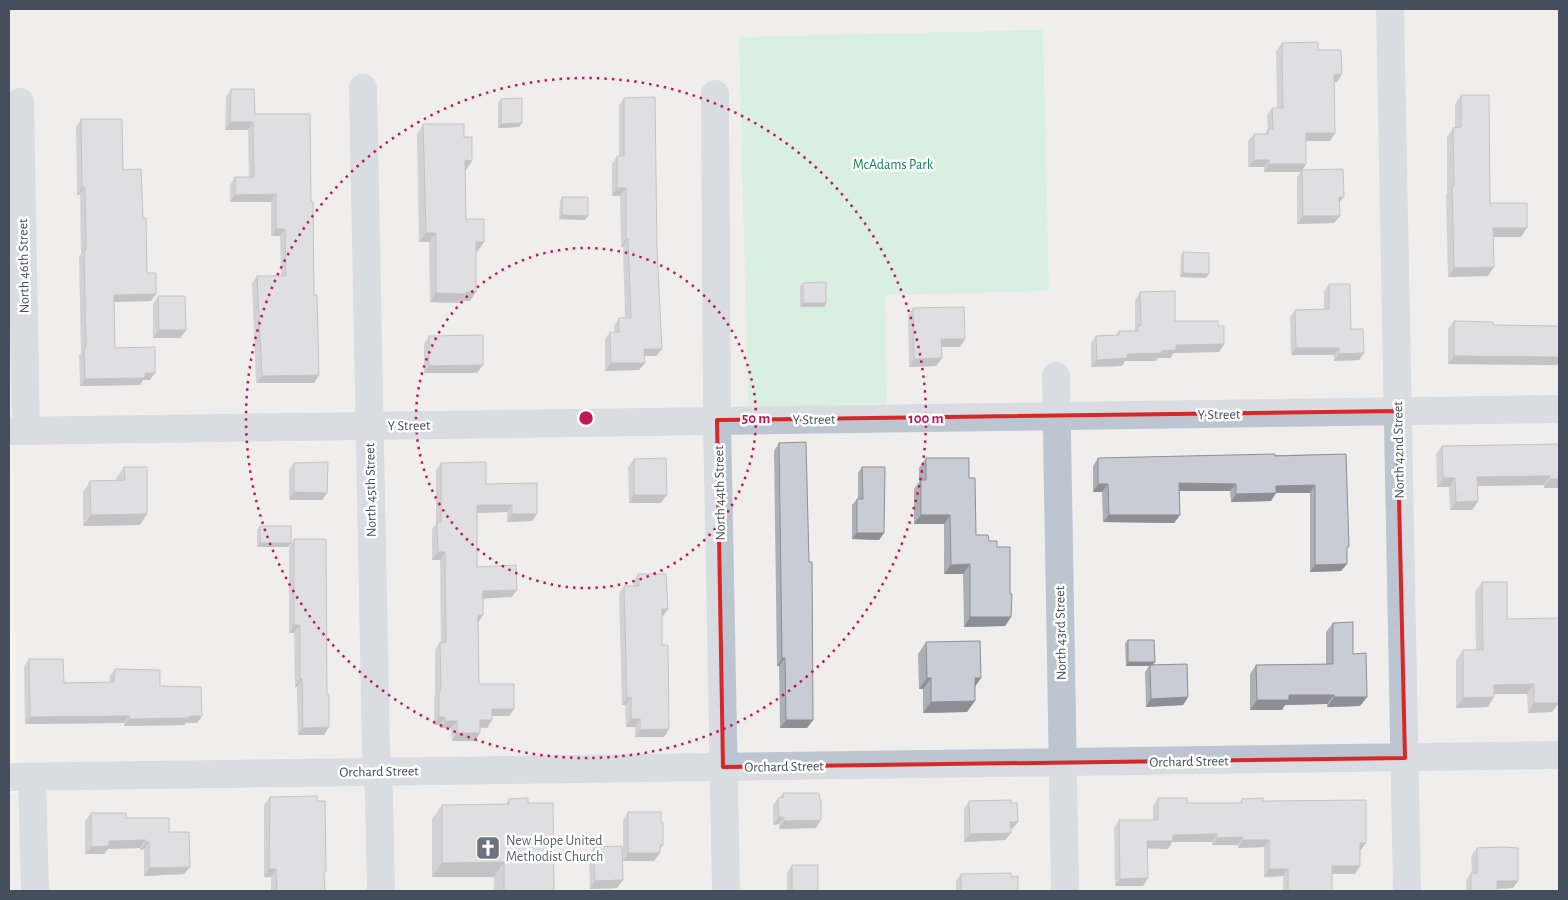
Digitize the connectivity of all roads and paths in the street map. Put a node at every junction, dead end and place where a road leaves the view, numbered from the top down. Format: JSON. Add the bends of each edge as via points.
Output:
{"nodes":[{"id":1,"x":1390,"y":9,"type":"edge"},
{"id":2,"x":363,"y":88,"type":"dead end"},
{"id":3,"x":715,"y":94,"type":"dead end"},
{"id":4,"x":20,"y":102,"type":"dead end"},
{"id":5,"x":1056,"y":376,"type":"dead end"},
{"id":6,"x":1559,"y":409,"type":"edge"},
{"id":7,"x":1397,"y":411,"type":"junction"},
{"id":8,"x":1056,"y":416,"type":"junction"},
{"id":9,"x":717,"y":420,"type":"junction"},
{"id":10,"x":368,"y":426,"type":"junction"},
{"id":11,"x":17,"y":431,"type":"edge"},
{"id":12,"x":1559,"y":756,"type":"edge"},
{"id":13,"x":1405,"y":758,"type":"junction"},
{"id":14,"x":1063,"y":763,"type":"junction"},
{"id":15,"x":723,"y":767,"type":"junction"},
{"id":16,"x":378,"y":771,"type":"junction"},
{"id":17,"x":20,"y":777,"type":"edge"},
{"id":18,"x":35,"y":891,"type":"edge"},
{"id":19,"x":381,"y":891,"type":"edge"},
{"id":20,"x":726,"y":891,"type":"edge"},
{"id":21,"x":1065,"y":891,"type":"edge"},
{"id":22,"x":1407,"y":891,"type":"edge"}],
"edges":[{"from":1,"to":7,"type":"street","name":"North 42nd Street"},
{"from":2,"to":10,"type":"street","name":"North 45th Street"},
{"from":3,"to":9,"type":"street","name":"North 44th Street"},
{"from":4,"to":11,"type":"street","name":"North 46th Street"},
{"from":5,"to":8,"type":"street","name":"North 43rd Street"},
{"from":6,"to":7,"type":"street","name":"Y Street"},
{"from":7,"to":8,"type":"street","name":"Y Street"},
{"from":7,"to":13,"type":"street","name":"North 42nd Street"},
{"from":8,"to":9,"type":"street","name":"Y Street"},
{"from":8,"to":14,"type":"street","name":"North 43rd Street"},
{"from":9,"to":10,"type":"street","name":"Y Street"},
{"from":9,"to":15,"type":"street","name":"North 44th Street"},
{"from":10,"to":11,"type":"street","name":"Y Street"},
{"from":10,"to":16,"type":"street","name":"North 45th Street"},
{"from":12,"to":13,"type":"street","name":"Orchard Street"},
{"from":13,"to":14,"type":"street","name":"Orchard Street"},
{"from":13,"to":22,"type":"street","name":"North 42nd Street"},
{"from":14,"to":15,"type":"street","name":"Orchard Street"},
{"from":14,"to":21,"type":"street","name":"North 43rd Street"},
{"from":15,"to":16,"type":"street","name":"Orchard Street"},
{"from":15,"to":20,"type":"street","name":"North 44th Street"},
{"from":16,"to":17,"type":"street","name":"Orchard Street"},
{"from":16,"to":19,"type":"street","name":"North 45th Street"},
{"from":17,"to":18,"type":"street"}]}
